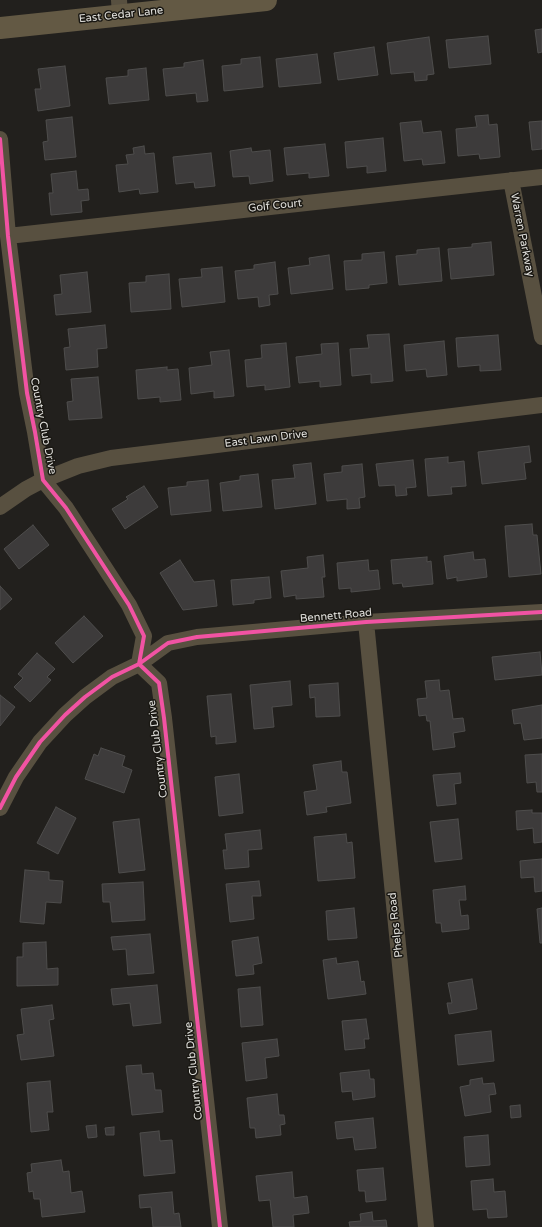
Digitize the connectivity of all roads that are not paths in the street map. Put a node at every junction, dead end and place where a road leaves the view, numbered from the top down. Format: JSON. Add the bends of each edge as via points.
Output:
{"nodes":[{"id":1,"x":266,"y":0,"type":"edge"},
{"id":2,"x":120,"y":8,"type":"edge"},
{"id":3,"x":0,"y":28,"type":"edge"},
{"id":4,"x":0,"y":139,"type":"edge"},
{"id":5,"x":542,"y":177,"type":"edge"},
{"id":6,"x":511,"y":180,"type":"junction"},
{"id":7,"x":8,"y":236,"type":"junction"},
{"id":8,"x":542,"y":337,"type":"edge"},
{"id":9,"x":542,"y":405,"type":"edge"},
{"id":10,"x":43,"y":480,"type":"junction"},
{"id":11,"x":0,"y":507,"type":"edge"},
{"id":12,"x":542,"y":612,"type":"edge"},
{"id":13,"x":366,"y":622,"type":"junction"},
{"id":14,"x":139,"y":664,"type":"junction"},
{"id":15,"x":0,"y":808,"type":"edge"},
{"id":16,"x":220,"y":1227,"type":"edge"},
{"id":17,"x":426,"y":1227,"type":"edge"}],
"edges":[{"from":1,"to":2,"type":"street","name":"East Cedar Lane"},
{"from":2,"to":3,"type":"street","name":"East Cedar Lane"},
{"from":4,"to":7,"type":"street","name":"Country Club Drive"},
{"from":5,"to":6,"type":"street","name":"Golf Court"},
{"from":6,"to":7,"type":"street","name":"Golf Court"},
{"from":6,"to":8,"type":"street","name":"Warren Parkway"},
{"from":7,"to":10,"type":"street","name":"Country Club Drive","via":[[27,393]]},
{"from":9,"to":10,"type":"street","name":"East Lawn Drive","via":[[111,458],[78,466]]},
{"from":10,"to":11,"type":"street","name":"East Lawn Drive"},
{"from":10,"to":14,"type":"street","name":"Country Club Drive","via":[[66,508],[129,605],[144,636]]},
{"from":12,"to":13,"type":"street","name":"Bennett Road"},
{"from":13,"to":14,"type":"street","name":"Bennett Road","via":[[197,637],[168,644]]},
{"from":13,"to":17,"type":"street","name":"Phelps Road"},
{"from":14,"to":15,"type":"street","name":"Bennett Road","via":[[112,677],[65,715],[40,742],[20,771]]},
{"from":14,"to":16,"type":"street","name":"Country Club Drive","via":[[159,683]]}]}
